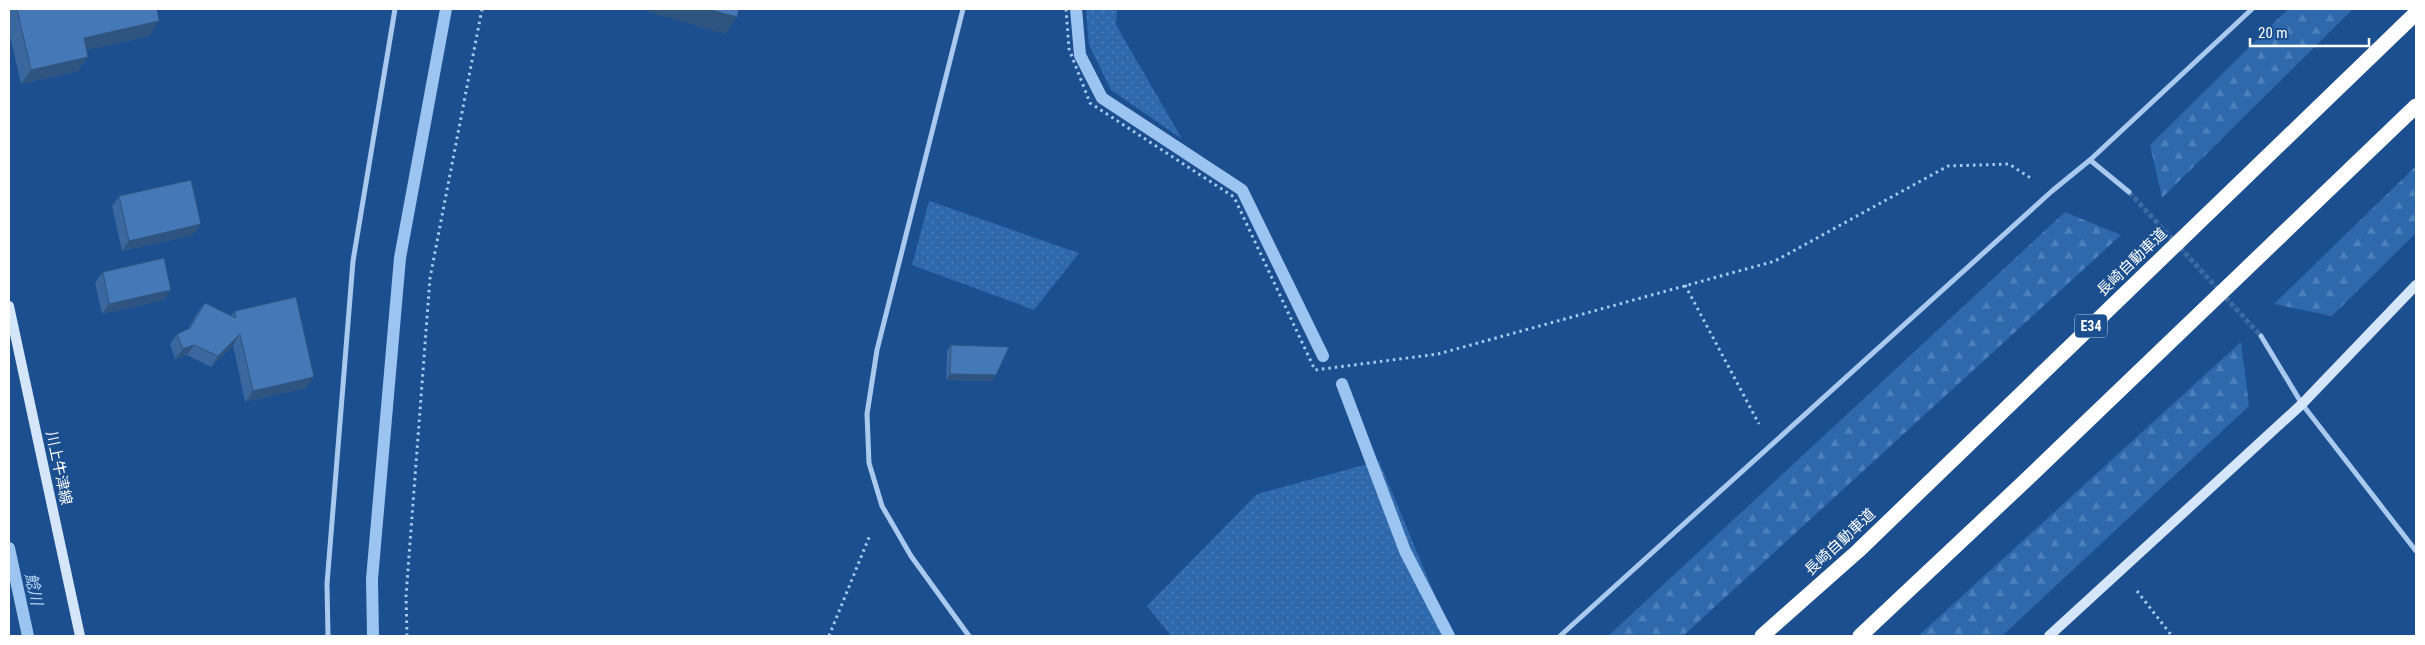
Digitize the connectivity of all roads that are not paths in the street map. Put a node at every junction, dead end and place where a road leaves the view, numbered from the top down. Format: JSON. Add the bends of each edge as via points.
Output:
{"nodes":[{"id":1,"x":395,"y":9,"type":"edge"},
{"id":2,"x":963,"y":9,"type":"edge"},
{"id":3,"x":2252,"y":9,"type":"edge"},
{"id":4,"x":2416,"y":12,"type":"edge"},
{"id":5,"x":2416,"y":106,"type":"edge"},
{"id":6,"x":2090,"y":160,"type":"junction"},
{"id":7,"x":2129,"y":192,"type":"tunnel mouth"},
{"id":8,"x":2416,"y":285,"type":"edge"},
{"id":9,"x":9,"y":306,"type":"edge"},
{"id":10,"x":2261,"y":336,"type":"tunnel mouth"},
{"id":11,"x":2302,"y":404,"type":"junction"},
{"id":12,"x":2416,"y":551,"type":"edge"},
{"id":13,"x":80,"y":636,"type":"edge"},
{"id":14,"x":328,"y":636,"type":"edge"},
{"id":15,"x":969,"y":636,"type":"edge"},
{"id":16,"x":1560,"y":636,"type":"edge"},
{"id":17,"x":1762,"y":636,"type":"edge"},
{"id":18,"x":1860,"y":636,"type":"edge"},
{"id":19,"x":2049,"y":636,"type":"edge"}],
"edges":[{"from":1,"to":14,"type":"street","via":[[354,261],[327,584]]},
{"from":2,"to":15,"type":"street","via":[[877,350],[867,414],[869,463],[882,506],[911,556]]},
{"from":3,"to":6,"type":"street"},
{"from":4,"to":17,"type":"highway","name":"長崎自動車道","number":"E34","via":[[1858,551]]},
{"from":5,"to":18,"type":"highway"},
{"from":6,"to":7,"type":"street"},
{"from":6,"to":16,"type":"street"},
{"from":8,"to":11,"type":"street"},
{"from":9,"to":13,"type":"street","name":"川上牛津線"},
{"from":10,"to":11,"type":"street"},
{"from":11,"to":12,"type":"street"},
{"from":11,"to":19,"type":"street"}]}
